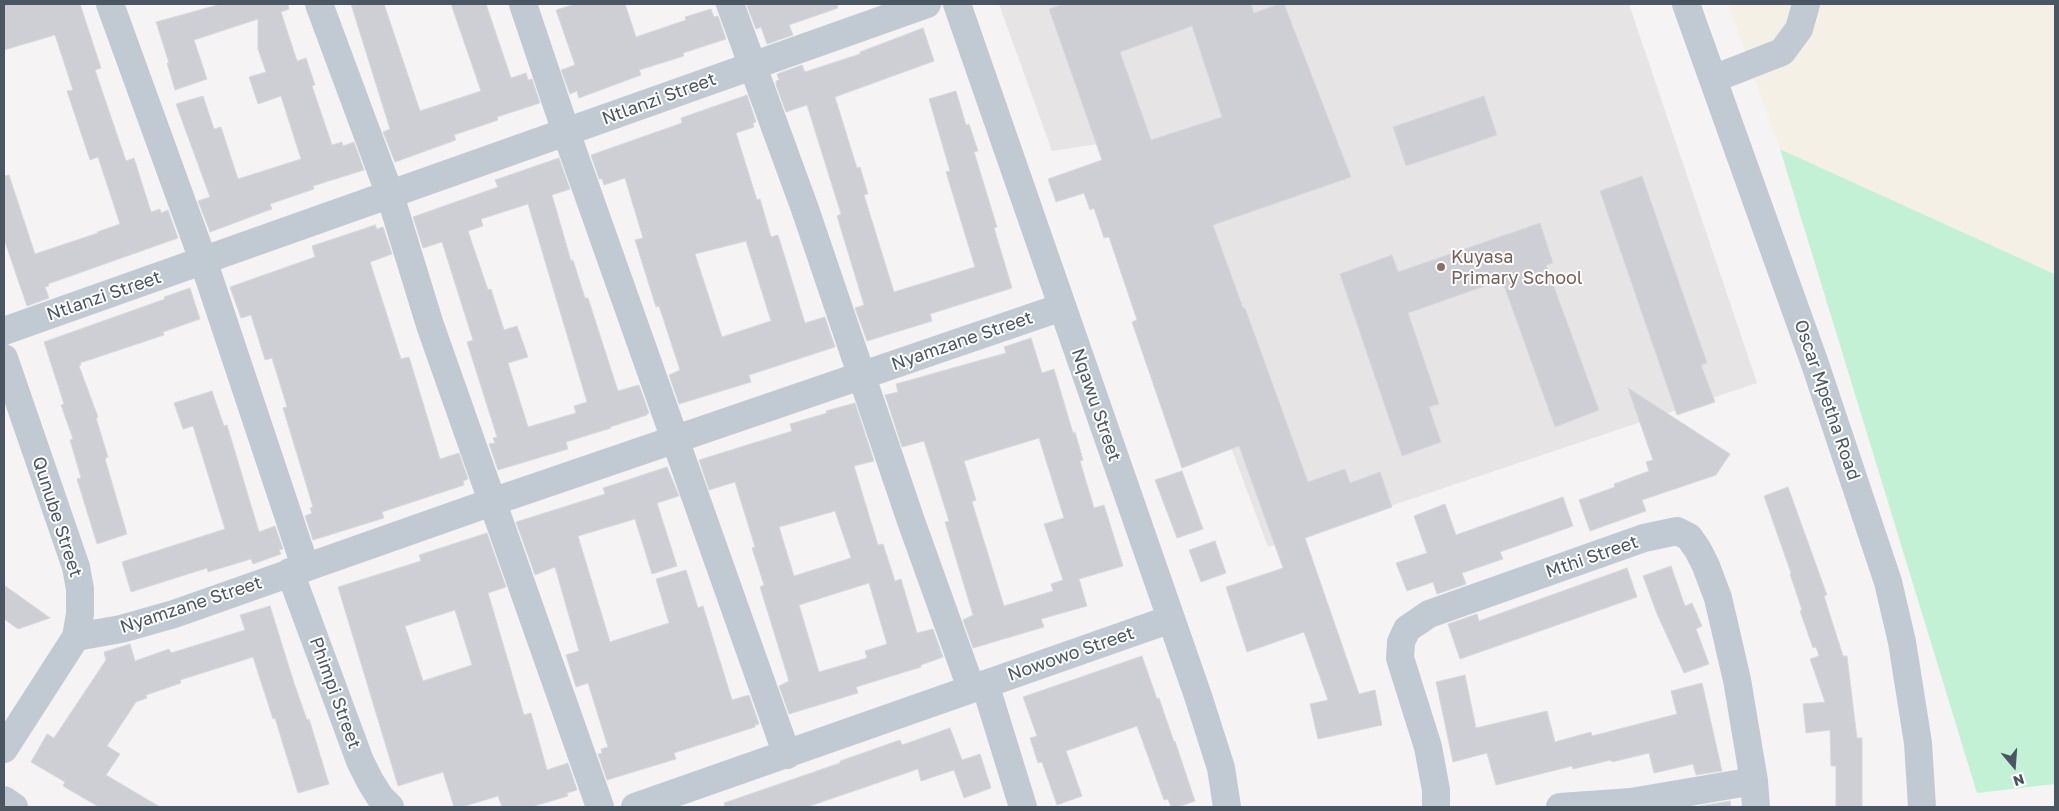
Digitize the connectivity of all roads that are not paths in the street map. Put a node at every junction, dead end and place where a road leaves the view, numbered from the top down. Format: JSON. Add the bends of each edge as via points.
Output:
{"nodes":[{"id":1,"x":110,"y":4,"type":"edge"},
{"id":2,"x":319,"y":4,"type":"edge"},
{"id":3,"x":523,"y":4,"type":"edge"},
{"id":4,"x":730,"y":4,"type":"edge"},
{"id":5,"x":927,"y":4,"type":"edge"},
{"id":6,"x":957,"y":4,"type":"edge"},
{"id":7,"x":1686,"y":4,"type":"edge"},
{"id":8,"x":1806,"y":4,"type":"edge"},
{"id":9,"x":752,"y":66,"type":"junction"},
{"id":10,"x":1713,"y":79,"type":"junction"},
{"id":11,"x":566,"y":132,"type":"junction"},
{"id":12,"x":390,"y":195,"type":"junction"},
{"id":13,"x":203,"y":260,"type":"junction"},
{"id":14,"x":1062,"y":307,"type":"junction"},
{"id":15,"x":4,"y":331,"type":"edge"},
{"id":16,"x":4,"y":358,"type":"edge"},
{"id":17,"x":862,"y":375,"type":"junction"},
{"id":18,"x":676,"y":439,"type":"junction"},
{"id":19,"x":492,"y":502,"type":"junction"},
{"id":20,"x":297,"y":569,"type":"junction"},
{"id":21,"x":1171,"y":618,"type":"junction"},
{"id":22,"x":76,"y":637,"type":"junction"},
{"id":23,"x":978,"y":686,"type":"junction"},
{"id":24,"x":4,"y":750,"type":"edge"},
{"id":25,"x":786,"y":755,"type":"junction"},
{"id":26,"x":1755,"y":794,"type":"edge"},
{"id":27,"x":4,"y":800,"type":"edge"},
{"id":28,"x":14,"y":807,"type":"edge"},
{"id":29,"x":390,"y":807,"type":"edge"},
{"id":30,"x":600,"y":807,"type":"edge"},
{"id":31,"x":635,"y":807,"type":"edge"},
{"id":32,"x":1023,"y":807,"type":"edge"},
{"id":33,"x":1227,"y":807,"type":"edge"},
{"id":34,"x":1436,"y":807,"type":"edge"},
{"id":35,"x":1560,"y":807,"type":"edge"},
{"id":36,"x":1922,"y":807,"type":"edge"}],
"edges":[{"from":1,"to":13,"type":"street"},
{"from":2,"to":12,"type":"street"},
{"from":3,"to":11,"type":"street"},
{"from":4,"to":9,"type":"street"},
{"from":5,"to":9,"type":"street","name":"Ntlanzi Street"},
{"from":6,"to":14,"type":"street","name":"Nqawu Street"},
{"from":7,"to":10,"type":"street","name":"Oscar Mpetha Road"},
{"from":8,"to":10,"type":"street","via":[[1799,28],[1782,52]]},
{"from":9,"to":11,"type":"street","name":"Ntlanzi Street"},
{"from":9,"to":17,"type":"street"},
{"from":10,"to":36,"type":"street","name":"Oscar Mpetha Road","via":[[1888,582],[1902,642],[1918,743]]},
{"from":11,"to":12,"type":"street","name":"Ntlanzi Street"},
{"from":11,"to":18,"type":"street"},
{"from":12,"to":13,"type":"street","name":"Ntlanzi Street"},
{"from":12,"to":19,"type":"street","via":[[430,325]]},
{"from":13,"to":15,"type":"street","name":"Ntlanzi Street"},
{"from":13,"to":20,"type":"street","via":[[249,396]]},
{"from":14,"to":17,"type":"street","name":"Nyamzane Street"},
{"from":14,"to":21,"type":"street","name":"Nqawu Street"},
{"from":16,"to":22,"type":"street","name":"Qunube Street","via":[[76,567],[80,606]]},
{"from":17,"to":18,"type":"street","name":"Nyamzane Street"},
{"from":17,"to":23,"type":"street","via":[[911,521]]},
{"from":18,"to":19,"type":"street","name":"Nyamzane Street"},
{"from":18,"to":25,"type":"street"},
{"from":19,"to":20,"type":"street","name":"Nyamzane Street"},
{"from":19,"to":30,"type":"street"},
{"from":20,"to":22,"type":"street","name":"Nyamzane Street","via":[[174,614]]},
{"from":20,"to":29,"type":"street","name":"Phimpi Street","via":[[360,761],[380,797]]},
{"from":21,"to":23,"type":"street","name":"Nowowo Street"},
{"from":21,"to":33,"type":"street","name":"Nqawu Street","via":[[1221,768]]},
{"from":22,"to":24,"type":"street","name":"Qunube Street"},
{"from":23,"to":25,"type":"street","name":"Nowowo Street"},
{"from":23,"to":32,"type":"street"},
{"from":25,"to":31,"type":"street","name":"Nowowo Street"},
{"from":26,"to":34,"type":"street","name":"Mthi Street","via":[[1737,680],[1718,598],[1698,550],[1689,537],[1677,531],[1644,538],[1429,614],[1408,629],[1401,642],[1400,658],[1428,747]]},
{"from":26,"to":35,"type":"street"},
{"from":27,"to":28,"type":"street"}]}
